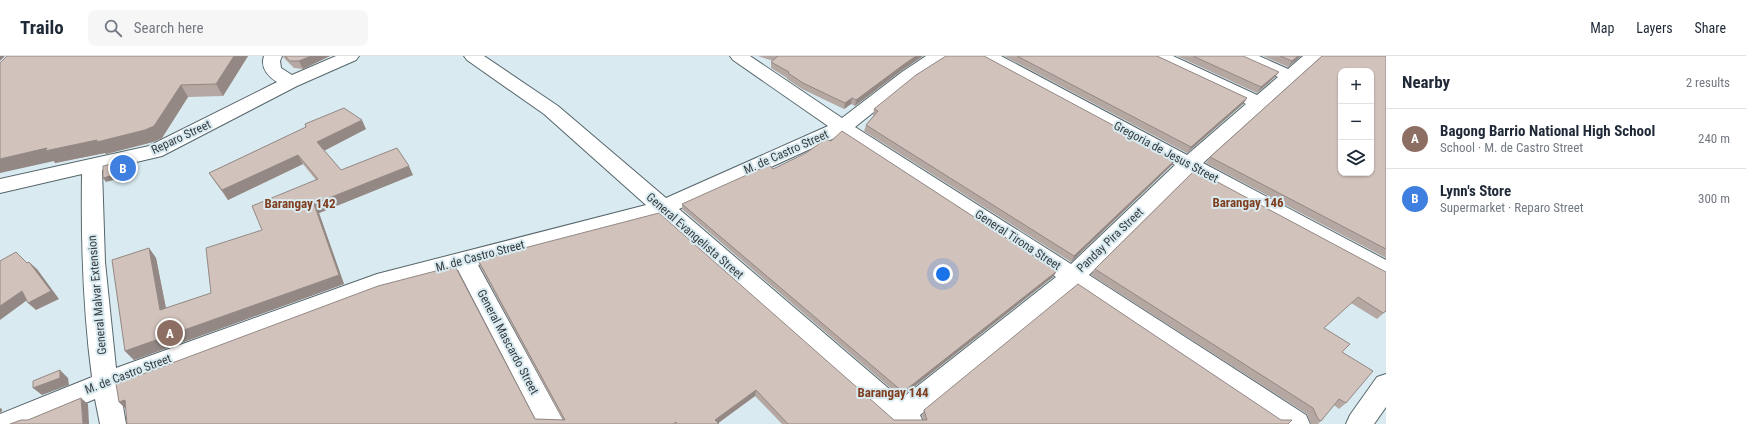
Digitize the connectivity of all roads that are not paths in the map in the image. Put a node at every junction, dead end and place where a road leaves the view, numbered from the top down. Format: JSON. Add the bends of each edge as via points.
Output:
{"nodes":[{"id":1,"x":273,"y":56,"type":"edge"},
{"id":2,"x":350,"y":56,"type":"edge"},
{"id":3,"x":473,"y":56,"type":"edge"},
{"id":4,"x":739,"y":56,"type":"edge"},
{"id":5,"x":938,"y":56,"type":"edge"},
{"id":6,"x":988,"y":56,"type":"edge"},
{"id":7,"x":1159,"y":56,"type":"edge"},
{"id":8,"x":1245,"y":56,"type":"edge"},
{"id":9,"x":1313,"y":56,"type":"edge"},
{"id":10,"x":1290,"y":76,"type":"junction"},
{"id":11,"x":290,"y":82,"type":"junction"},
{"id":12,"x":1259,"y":103,"type":"junction"},
{"id":13,"x":842,"y":127,"type":"junction"},
{"id":14,"x":92,"y":164,"type":"junction"},
{"id":15,"x":1189,"y":164,"type":"junction"},
{"id":16,"x":0,"y":186,"type":"edge"},
{"id":17,"x":663,"y":208,"type":"junction"},
{"id":18,"x":464,"y":260,"type":"junction"},
{"id":19,"x":1386,"y":270,"type":"edge"},
{"id":20,"x":1073,"y":276,"type":"junction"},
{"id":21,"x":105,"y":382,"type":"junction"},
{"id":22,"x":1386,"y":385,"type":"edge"},
{"id":23,"x":906,"y":419,"type":"edge"},
{"id":24,"x":5,"y":424,"type":"edge"},
{"id":25,"x":114,"y":424,"type":"edge"},
{"id":26,"x":552,"y":424,"type":"edge"},
{"id":27,"x":1298,"y":424,"type":"edge"},
{"id":28,"x":1359,"y":424,"type":"edge"}],
"edges":[{"from":1,"to":11,"type":"street","via":[[273,70]]},
{"from":2,"to":11,"type":"street","name":"Reparo Street"},
{"from":3,"to":17,"type":"street","name":"General Evangelista Street","via":[[551,110]]},
{"from":4,"to":13,"type":"street","name":"General Tirona Street"},
{"from":5,"to":13,"type":"street","name":"M. de Castro Street"},
{"from":6,"to":15,"type":"street","name":"Gregoria de Jesus Street"},
{"from":7,"to":12,"type":"street"},
{"from":8,"to":10,"type":"street"},
{"from":9,"to":10,"type":"street","name":"Panday Pira Street"},
{"from":10,"to":12,"type":"street","name":"Panday Pira Street"},
{"from":11,"to":14,"type":"street","name":"Reparo Street","via":[[163,148]]},
{"from":12,"to":15,"type":"street","name":"Panday Pira Street"},
{"from":13,"to":17,"type":"street","name":"M. de Castro Street"},
{"from":13,"to":20,"type":"street","name":"General Tirona Street"},
{"from":14,"to":16,"type":"street","name":"Reparo Street"},
{"from":14,"to":21,"type":"street","name":"General Malvar Extension","via":[[92,236]]},
{"from":15,"to":19,"type":"street","name":"Gregoria de Jesus Street"},
{"from":15,"to":20,"type":"street","name":"Panday Pira Street"},
{"from":17,"to":18,"type":"street","name":"M. de Castro Street"},
{"from":17,"to":23,"type":"street","name":"General Evangelista Street"},
{"from":18,"to":21,"type":"street","name":"M. de Castro Street","via":[[377,283]]},
{"from":18,"to":26,"type":"street","name":"General Mascardo Street"},
{"from":20,"to":23,"type":"street","name":"Panday Pira Street"},
{"from":20,"to":27,"type":"street","name":"General Tirona Street"},
{"from":21,"to":24,"type":"street","name":"M. de Castro Street"},
{"from":21,"to":25,"type":"street","name":"General Malvar Extension"},
{"from":22,"to":28,"type":"street"}]}
